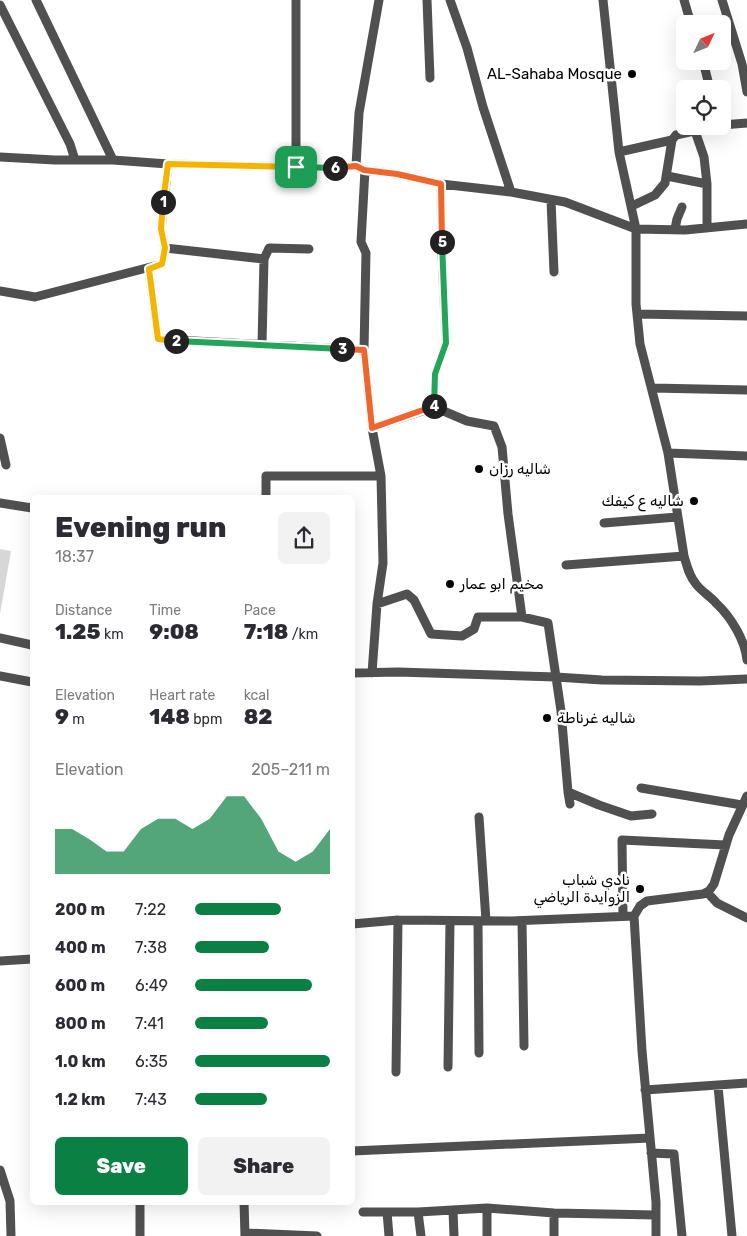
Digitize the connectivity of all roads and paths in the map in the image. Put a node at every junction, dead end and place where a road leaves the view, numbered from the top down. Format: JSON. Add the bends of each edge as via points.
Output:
{"nodes":[{"id":1,"x":36,"y":0,"type":"edge"},
{"id":2,"x":296,"y":0,"type":"edge"},
{"id":3,"x":379,"y":0,"type":"edge"},
{"id":4,"x":426,"y":0,"type":"edge"},
{"id":5,"x":450,"y":0,"type":"edge"},
{"id":6,"x":603,"y":0,"type":"edge"},
{"id":7,"x":684,"y":0,"type":"edge"},
{"id":8,"x":722,"y":0,"type":"edge"},
{"id":9,"x":0,"y":5,"type":"edge"},
{"id":10,"x":688,"y":15,"type":"edge"},
{"id":11,"x":430,"y":78,"type":"dead end"},
{"id":12,"x":747,"y":92,"type":"edge"},
{"id":13,"x":747,"y":123,"type":"edge"},
{"id":14,"x":731,"y":124,"type":"edge"},
{"id":15,"x":676,"y":135,"type":"edge"},
{"id":16,"x":696,"y":135,"type":"edge"},
{"id":17,"x":672,"y":140,"type":"junction"},
{"id":18,"x":619,"y":152,"type":"junction"},
{"id":19,"x":0,"y":157,"type":"edge"},
{"id":20,"x":75,"y":160,"type":"junction"},
{"id":21,"x":112,"y":160,"type":"junction"},
{"id":22,"x":168,"y":164,"type":"junction"},
{"id":23,"x":296,"y":167,"type":"junction"},
{"id":24,"x":360,"y":168,"type":"junction"},
{"id":25,"x":667,"y":176,"type":"junction"},
{"id":26,"x":441,"y":184,"type":"junction"},
{"id":27,"x":707,"y":184,"type":"junction"},
{"id":28,"x":512,"y":192,"type":"junction"},
{"id":29,"x":551,"y":200,"type":"junction"},
{"id":30,"x":632,"y":206,"type":"junction"},
{"id":31,"x":682,"y":208,"type":"dead end"},
{"id":32,"x":747,"y":224,"type":"edge"},
{"id":33,"x":707,"y":228,"type":"junction"},
{"id":34,"x":636,"y":229,"type":"junction"},
{"id":35,"x":675,"y":229,"type":"junction"},
{"id":36,"x":165,"y":248,"type":"junction"},
{"id":37,"x":309,"y":249,"type":"dead end"},
{"id":38,"x":264,"y":260,"type":"junction"},
{"id":39,"x":149,"y":269,"type":"junction"},
{"id":40,"x":554,"y":272,"type":"dead end"},
{"id":41,"x":0,"y":291,"type":"edge"},
{"id":42,"x":637,"y":314,"type":"junction"},
{"id":43,"x":747,"y":316,"type":"edge"},
{"id":44,"x":262,"y":344,"type":"junction"},
{"id":45,"x":364,"y":350,"type":"junction"},
{"id":46,"x":652,"y":388,"type":"junction"},
{"id":47,"x":747,"y":390,"type":"edge"},
{"id":48,"x":434,"y":407,"type":"junction"},
{"id":49,"x":372,"y":428,"type":"junction"},
{"id":50,"x":0,"y":438,"type":"edge"},
{"id":51,"x":668,"y":453,"type":"junction"},
{"id":52,"x":747,"y":456,"type":"edge"},
{"id":53,"x":6,"y":465,"type":"dead end"},
{"id":54,"x":381,"y":476,"type":"junction"},
{"id":55,"x":266,"y":495,"type":"edge"},
{"id":56,"x":0,"y":503,"type":"edge"},
{"id":57,"x":30,"y":508,"type":"edge"},
{"id":58,"x":678,"y":517,"type":"junction"},
{"id":59,"x":604,"y":523,"type":"dead end"},
{"id":60,"x":684,"y":556,"type":"junction"},
{"id":61,"x":566,"y":565,"type":"dead end"},
{"id":62,"x":377,"y":604,"type":"junction"},
{"id":63,"x":522,"y":617,"type":"junction"},
{"id":64,"x":0,"y":638,"type":"edge"},
{"id":65,"x":30,"y":644,"type":"edge"},
{"id":66,"x":747,"y":660,"type":"edge"},
{"id":67,"x":372,"y":672,"type":"junction"},
{"id":68,"x":355,"y":673,"type":"edge"},
{"id":69,"x":0,"y":676,"type":"edge"},
{"id":70,"x":556,"y":677,"type":"junction"},
{"id":71,"x":747,"y":679,"type":"edge"},
{"id":72,"x":30,"y":682,"type":"edge"},
{"id":73,"x":641,"y":788,"type":"dead end"},
{"id":74,"x":568,"y":792,"type":"junction"},
{"id":75,"x":747,"y":796,"type":"edge"},
{"id":76,"x":570,"y":804,"type":"dead end"},
{"id":77,"x":742,"y":805,"type":"junction"},
{"id":78,"x":652,"y":814,"type":"dead end"},
{"id":79,"x":479,"y":817,"type":"dead end"},
{"id":80,"x":725,"y":845,"type":"junction"},
{"id":81,"x":707,"y":892,"type":"junction"},
{"id":82,"x":623,"y":916,"type":"junction"},
{"id":83,"x":634,"y":916,"type":"junction"},
{"id":84,"x":747,"y":918,"type":"edge"},
{"id":85,"x":398,"y":920,"type":"junction"},
{"id":86,"x":450,"y":921,"type":"junction"},
{"id":87,"x":482,"y":921,"type":"junction"},
{"id":88,"x":522,"y":921,"type":"junction"},
{"id":89,"x":355,"y":924,"type":"edge"},
{"id":90,"x":30,"y":959,"type":"edge"},
{"id":91,"x":0,"y":962,"type":"edge"},
{"id":92,"x":524,"y":1046,"type":"dead end"},
{"id":93,"x":479,"y":1053,"type":"dead end"},
{"id":94,"x":448,"y":1067,"type":"dead end"},
{"id":95,"x":396,"y":1072,"type":"dead end"},
{"id":96,"x":747,"y":1083,"type":"edge"},
{"id":97,"x":718,"y":1086,"type":"junction"},
{"id":98,"x":645,"y":1090,"type":"junction"},
{"id":99,"x":650,"y":1138,"type":"junction"},
{"id":100,"x":355,"y":1151,"type":"edge"},
{"id":101,"x":651,"y":1153,"type":"junction"},
{"id":102,"x":0,"y":1170,"type":"edge"},
{"id":103,"x":140,"y":1205,"type":"edge"},
{"id":104,"x":244,"y":1205,"type":"edge"},
{"id":105,"x":487,"y":1208,"type":"junction"},
{"id":106,"x":453,"y":1210,"type":"junction"},
{"id":107,"x":363,"y":1212,"type":"dead end"},
{"id":108,"x":387,"y":1212,"type":"junction"},
{"id":109,"x":418,"y":1212,"type":"junction"},
{"id":110,"x":554,"y":1213,"type":"junction"},
{"id":111,"x":656,"y":1216,"type":"junction"},
{"id":112,"x":245,"y":1234,"type":"edge"},
{"id":113,"x":11,"y":1236,"type":"edge"},
{"id":114,"x":140,"y":1236,"type":"edge"},
{"id":115,"x":317,"y":1236,"type":"edge"},
{"id":116,"x":389,"y":1236,"type":"edge"},
{"id":117,"x":421,"y":1236,"type":"edge"},
{"id":118,"x":454,"y":1236,"type":"edge"},
{"id":119,"x":487,"y":1236,"type":"edge"},
{"id":120,"x":554,"y":1236,"type":"edge"},
{"id":121,"x":656,"y":1236,"type":"edge"},
{"id":122,"x":682,"y":1236,"type":"edge"},
{"id":123,"x":732,"y":1236,"type":"edge"}],
"edges":[{"from":1,"to":21,"type":"street"},
{"from":2,"to":23,"type":"street"},
{"from":3,"to":24,"type":"street","via":[[360,114]]},
{"from":4,"to":11,"type":"street"},
{"from":5,"to":28,"type":"street"},
{"from":6,"to":18,"type":"street"},
{"from":7,"to":10,"type":"street"},
{"from":8,"to":12,"type":"street","via":[[742,64]]},
{"from":9,"to":20,"type":"street"},
{"from":13,"to":14,"type":"street"},
{"from":15,"to":17,"type":"street"},
{"from":16,"to":27,"type":"street","via":[[704,157]]},
{"from":17,"to":18,"type":"street"},
{"from":17,"to":25,"type":"street"},
{"from":18,"to":30,"type":"street"},
{"from":19,"to":20,"type":"street"},
{"from":20,"to":21,"type":"street"},
{"from":21,"to":22,"type":"street"},
{"from":22,"to":23,"type":"street"},
{"from":22,"to":36,"type":"street","via":[[161,229]]},
{"from":23,"to":24,"type":"street"},
{"from":24,"to":26,"type":"street"},
{"from":24,"to":45,"type":"street","via":[[361,242],[366,253]]},
{"from":25,"to":27,"type":"street"},
{"from":25,"to":30,"type":"street","via":[[655,196]]},
{"from":26,"to":28,"type":"street"},
{"from":26,"to":48,"type":"street","via":[[446,343],[435,374]]},
{"from":27,"to":33,"type":"street"},
{"from":28,"to":29,"type":"street"},
{"from":29,"to":34,"type":"street"},
{"from":29,"to":40,"type":"street"},
{"from":30,"to":34,"type":"street"},
{"from":31,"to":35,"type":"street"},
{"from":32,"to":33,"type":"street"},
{"from":33,"to":35,"type":"street"},
{"from":34,"to":35,"type":"street"},
{"from":34,"to":42,"type":"street"},
{"from":36,"to":38,"type":"street"},
{"from":36,"to":39,"type":"street","via":[[162,264]]},
{"from":37,"to":38,"type":"street","via":[[270,248]]},
{"from":38,"to":44,"type":"street"},
{"from":39,"to":41,"type":"street","via":[[35,297]]},
{"from":39,"to":44,"type":"street","via":[[158,339]]},
{"from":42,"to":43,"type":"street"},
{"from":42,"to":46,"type":"street","via":[[640,344]]},
{"from":44,"to":45,"type":"street"},
{"from":45,"to":49,"type":"street"},
{"from":46,"to":47,"type":"street"},
{"from":46,"to":51,"type":"street"},
{"from":48,"to":49,"type":"street"},
{"from":48,"to":63,"type":"street","via":[[467,421],[494,426],[502,447]]},
{"from":49,"to":54,"type":"street"},
{"from":50,"to":53,"type":"street"},
{"from":51,"to":52,"type":"street"},
{"from":51,"to":58,"type":"street"},
{"from":54,"to":55,"type":"street","via":[[266,476]]},
{"from":54,"to":62,"type":"street","via":[[383,562]]},
{"from":56,"to":57,"type":"street"},
{"from":58,"to":59,"type":"street"},
{"from":58,"to":60,"type":"street"},
{"from":60,"to":61,"type":"street"},
{"from":60,"to":66,"type":"street","via":[[695,584],[718,604],[736,629]]},
{"from":62,"to":63,"type":"street","via":[[407,594],[414,600],[431,634],[462,636],[474,629],[478,617]]},
{"from":62,"to":67,"type":"street"},
{"from":63,"to":70,"type":"street","via":[[548,622]]},
{"from":64,"to":65,"type":"street"},
{"from":67,"to":68,"type":"street"},
{"from":67,"to":70,"type":"street"},
{"from":69,"to":72,"type":"street"},
{"from":70,"to":71,"type":"street","via":[[602,680]]},
{"from":70,"to":74,"type":"street"},
{"from":73,"to":77,"type":"street"},
{"from":74,"to":76,"type":"street"},
{"from":74,"to":78,"type":"street","via":[[631,816]]},
{"from":75,"to":77,"type":"street"},
{"from":77,"to":80,"type":"street"},
{"from":79,"to":87,"type":"street"},
{"from":80,"to":81,"type":"street","via":[[714,884]]},
{"from":80,"to":82,"type":"street","via":[[622,840]]},
{"from":81,"to":83,"type":"street","via":[[647,901]]},
{"from":81,"to":84,"type":"street","via":[[716,902]]},
{"from":82,"to":83,"type":"street"},
{"from":82,"to":88,"type":"street"},
{"from":83,"to":98,"type":"street"},
{"from":85,"to":86,"type":"street"},
{"from":85,"to":89,"type":"street"},
{"from":85,"to":95,"type":"street"},
{"from":86,"to":87,"type":"street"},
{"from":86,"to":94,"type":"street"},
{"from":87,"to":88,"type":"street"},
{"from":87,"to":93,"type":"street"},
{"from":88,"to":92,"type":"street"},
{"from":90,"to":91,"type":"street"},
{"from":96,"to":97,"type":"street"},
{"from":97,"to":98,"type":"street"},
{"from":97,"to":123,"type":"street"},
{"from":98,"to":99,"type":"street"},
{"from":99,"to":100,"type":"street"},
{"from":99,"to":101,"type":"street"},
{"from":101,"to":111,"type":"street"},
{"from":101,"to":122,"type":"street","via":[[674,1154]]},
{"from":102,"to":113,"type":"street","via":[[10,1201]]},
{"from":103,"to":114,"type":"street"},
{"from":104,"to":112,"type":"street"},
{"from":105,"to":106,"type":"street"},
{"from":105,"to":110,"type":"street"},
{"from":105,"to":119,"type":"street"},
{"from":106,"to":109,"type":"street"},
{"from":106,"to":118,"type":"street"},
{"from":107,"to":108,"type":"street"},
{"from":108,"to":109,"type":"street"},
{"from":108,"to":116,"type":"street"},
{"from":109,"to":117,"type":"street"},
{"from":110,"to":111,"type":"street"},
{"from":110,"to":120,"type":"street"},
{"from":111,"to":121,"type":"street"},
{"from":112,"to":115,"type":"street"}]}
